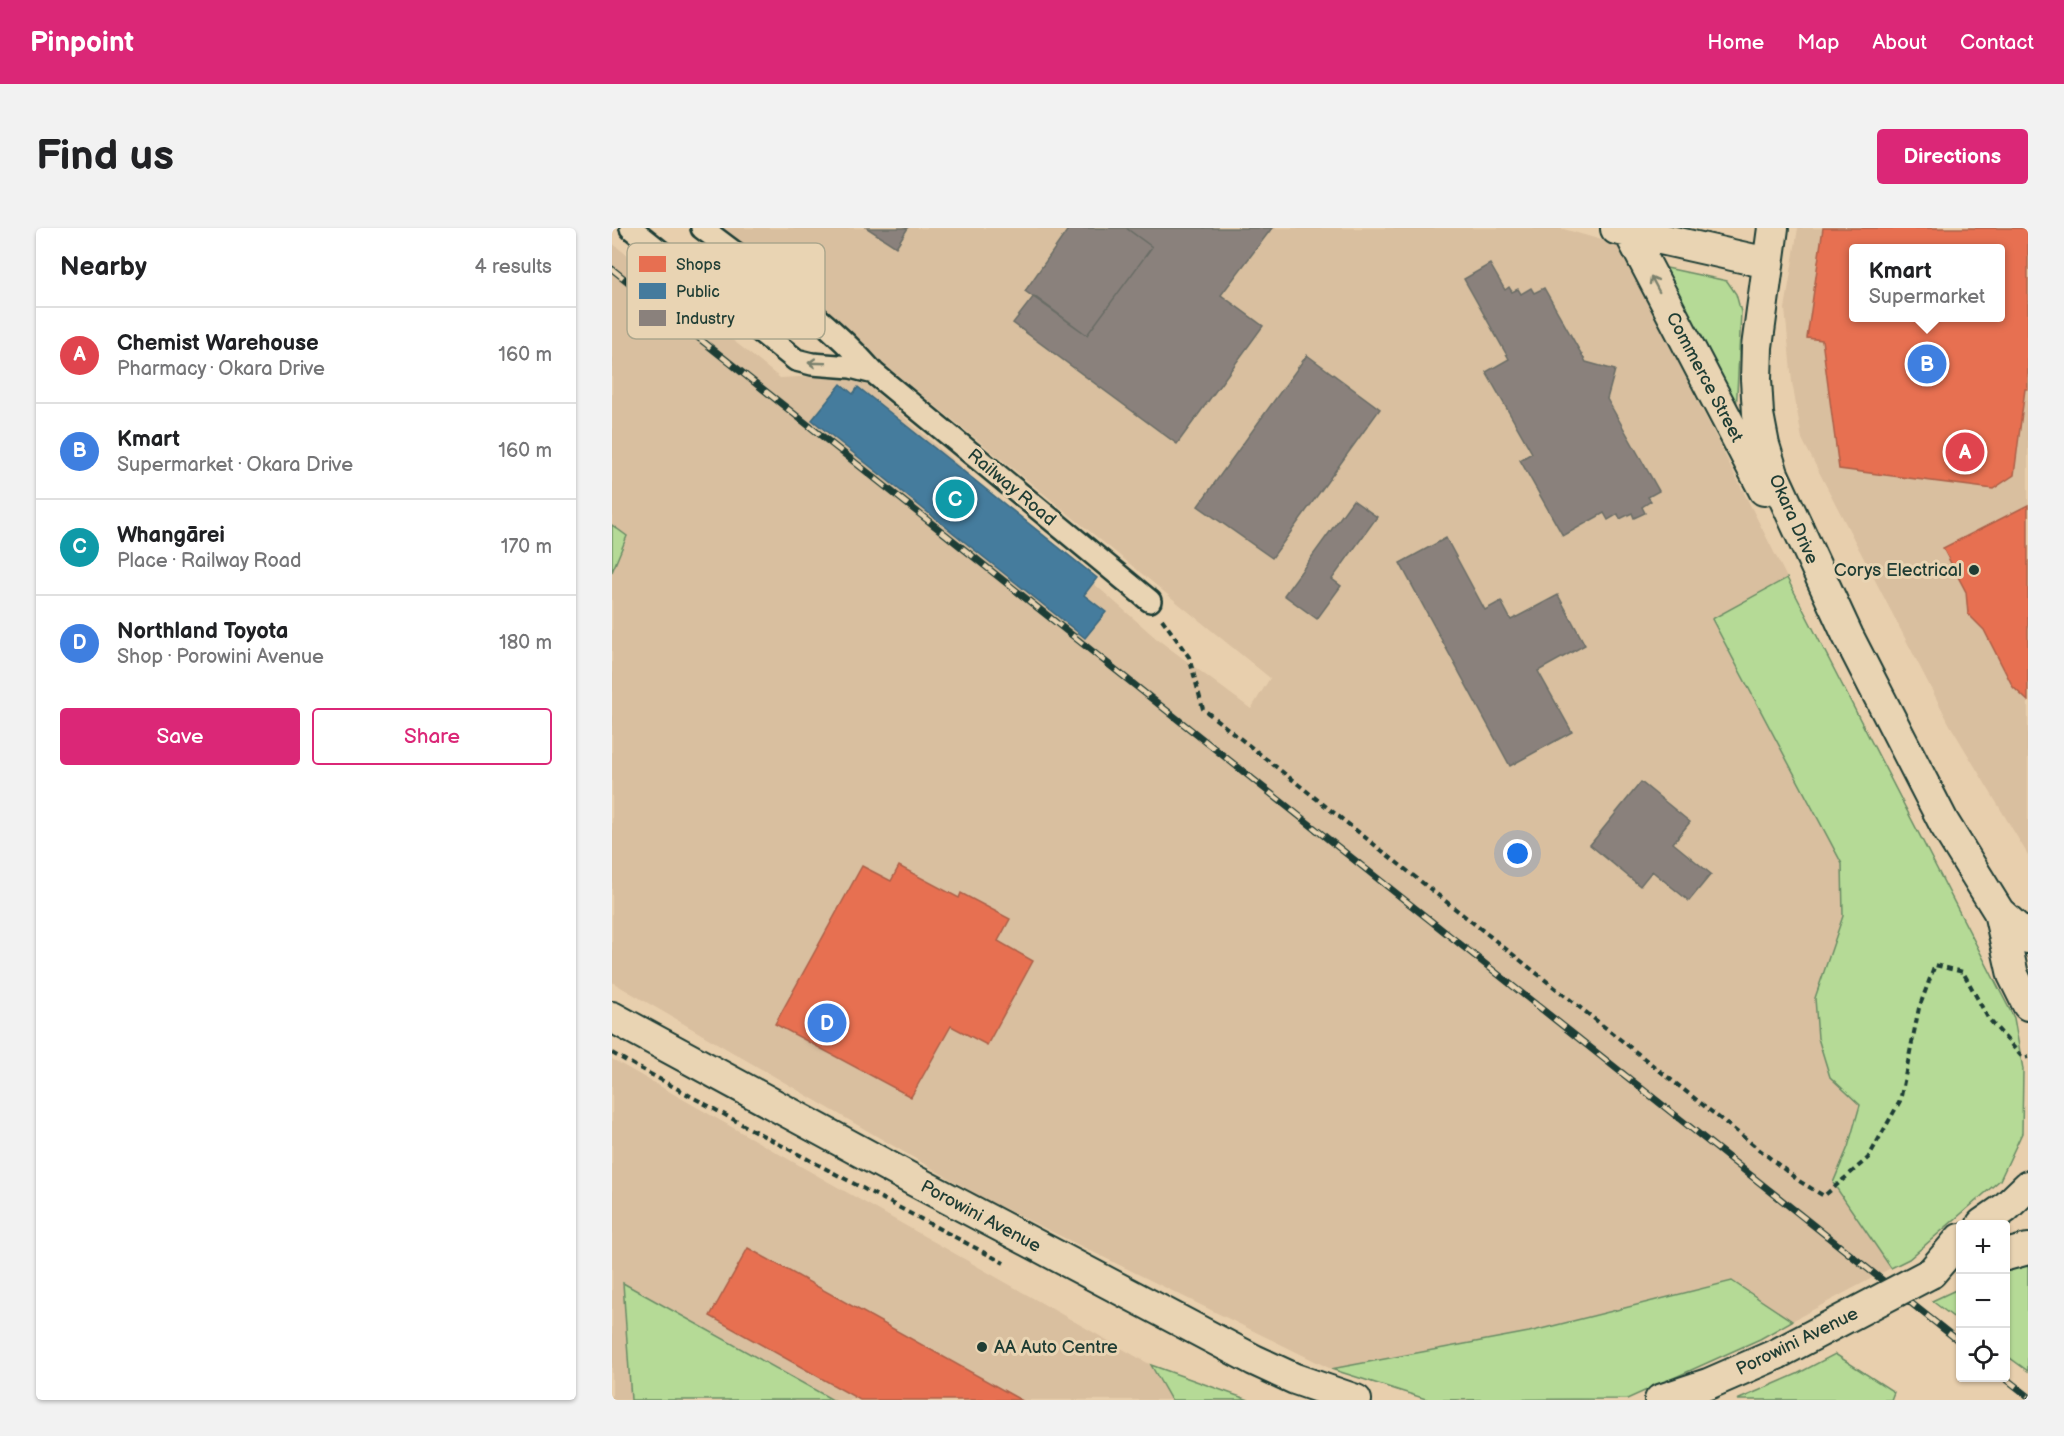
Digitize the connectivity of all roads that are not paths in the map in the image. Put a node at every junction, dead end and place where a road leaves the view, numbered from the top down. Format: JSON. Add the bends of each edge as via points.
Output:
{"nodes":[{"id":1,"x":631,"y":228,"type":"edge"},
{"id":2,"x":702,"y":228,"type":"edge"},
{"id":3,"x":1773,"y":228,"type":"edge"},
{"id":4,"x":1621,"y":230,"type":"edge"},
{"id":5,"x":650,"y":243,"type":"edge"},
{"id":6,"x":721,"y":243,"type":"edge"},
{"id":7,"x":1768,"y":263,"type":"junction"},
{"id":8,"x":825,"y":323,"type":"edge"},
{"id":9,"x":770,"y":339,"type":"edge"},
{"id":10,"x":874,"y":374,"type":"junction"},
{"id":11,"x":1789,"y":510,"type":"junction"},
{"id":12,"x":1150,"y":601,"type":"road end"},
{"id":13,"x":1999,"y":912,"type":"junction"},
{"id":14,"x":2028,"y":938,"type":"edge"},
{"id":15,"x":2028,"y":1005,"type":"edge"},
{"id":16,"x":612,"y":1017,"type":"edge"},
{"id":17,"x":2028,"y":1186,"type":"edge"},
{"id":18,"x":1988,"y":1220,"type":"edge"},
{"id":19,"x":1956,"y":1244,"type":"edge"},
{"id":20,"x":2028,"y":1249,"type":"edge"},
{"id":21,"x":2010,"y":1253,"type":"edge"},
{"id":22,"x":1956,"y":1267,"type":"edge"},
{"id":23,"x":1931,"y":1273,"type":"junction"},
{"id":24,"x":1356,"y":1400,"type":"edge"},
{"id":25,"x":1660,"y":1400,"type":"edge"}],
"edges":[{"from":5,"to":1,"type":"street","name":"Railway Road","one_way":true},
{"from":2,"to":6,"type":"street","name":"Railway Road"},
{"from":3,"to":7,"type":"main road","name":"Okara Drive"},
{"from":4,"to":7,"type":"main road","name":"Commerce Street"},
{"from":11,"to":4,"type":"main road","name":"Commerce Street","one_way":true,"via":[[1773,507]]},
{"from":7,"to":11,"type":"main road","name":"Okara Drive","via":[[1757,347],[1758,414],[1773,474]]},
{"from":8,"to":10,"type":"street","name":"Railway Road"},
{"from":10,"to":9,"type":"street","name":"Railway Road","one_way":true,"via":[[851,366],[796,360]]},
{"from":10,"to":12,"type":"street","name":"Railway Road"},
{"from":11,"to":13,"type":"main road","name":"Okara Drive","via":[[1848,636],[1944,823]]},
{"from":13,"to":14,"type":"main road","name":"Okara Drive"},
{"from":13,"to":15,"type":"main road","name":"Okara Drive","via":[[2013,975]]},
{"from":16,"to":24,"type":"main road","name":"Porowini Avenue","via":[[1254,1360]]},
{"from":17,"to":18,"type":"main road"},
{"from":19,"to":23,"type":"main road","name":"Porowini Avenue"},
{"from":20,"to":21,"type":"main road"},
{"from":22,"to":23,"type":"main road","name":"Porowini Avenue"},
{"from":23,"to":25,"type":"main road","name":"Porowini Avenue","bridge":true,"via":[[1777,1354]]}]}
